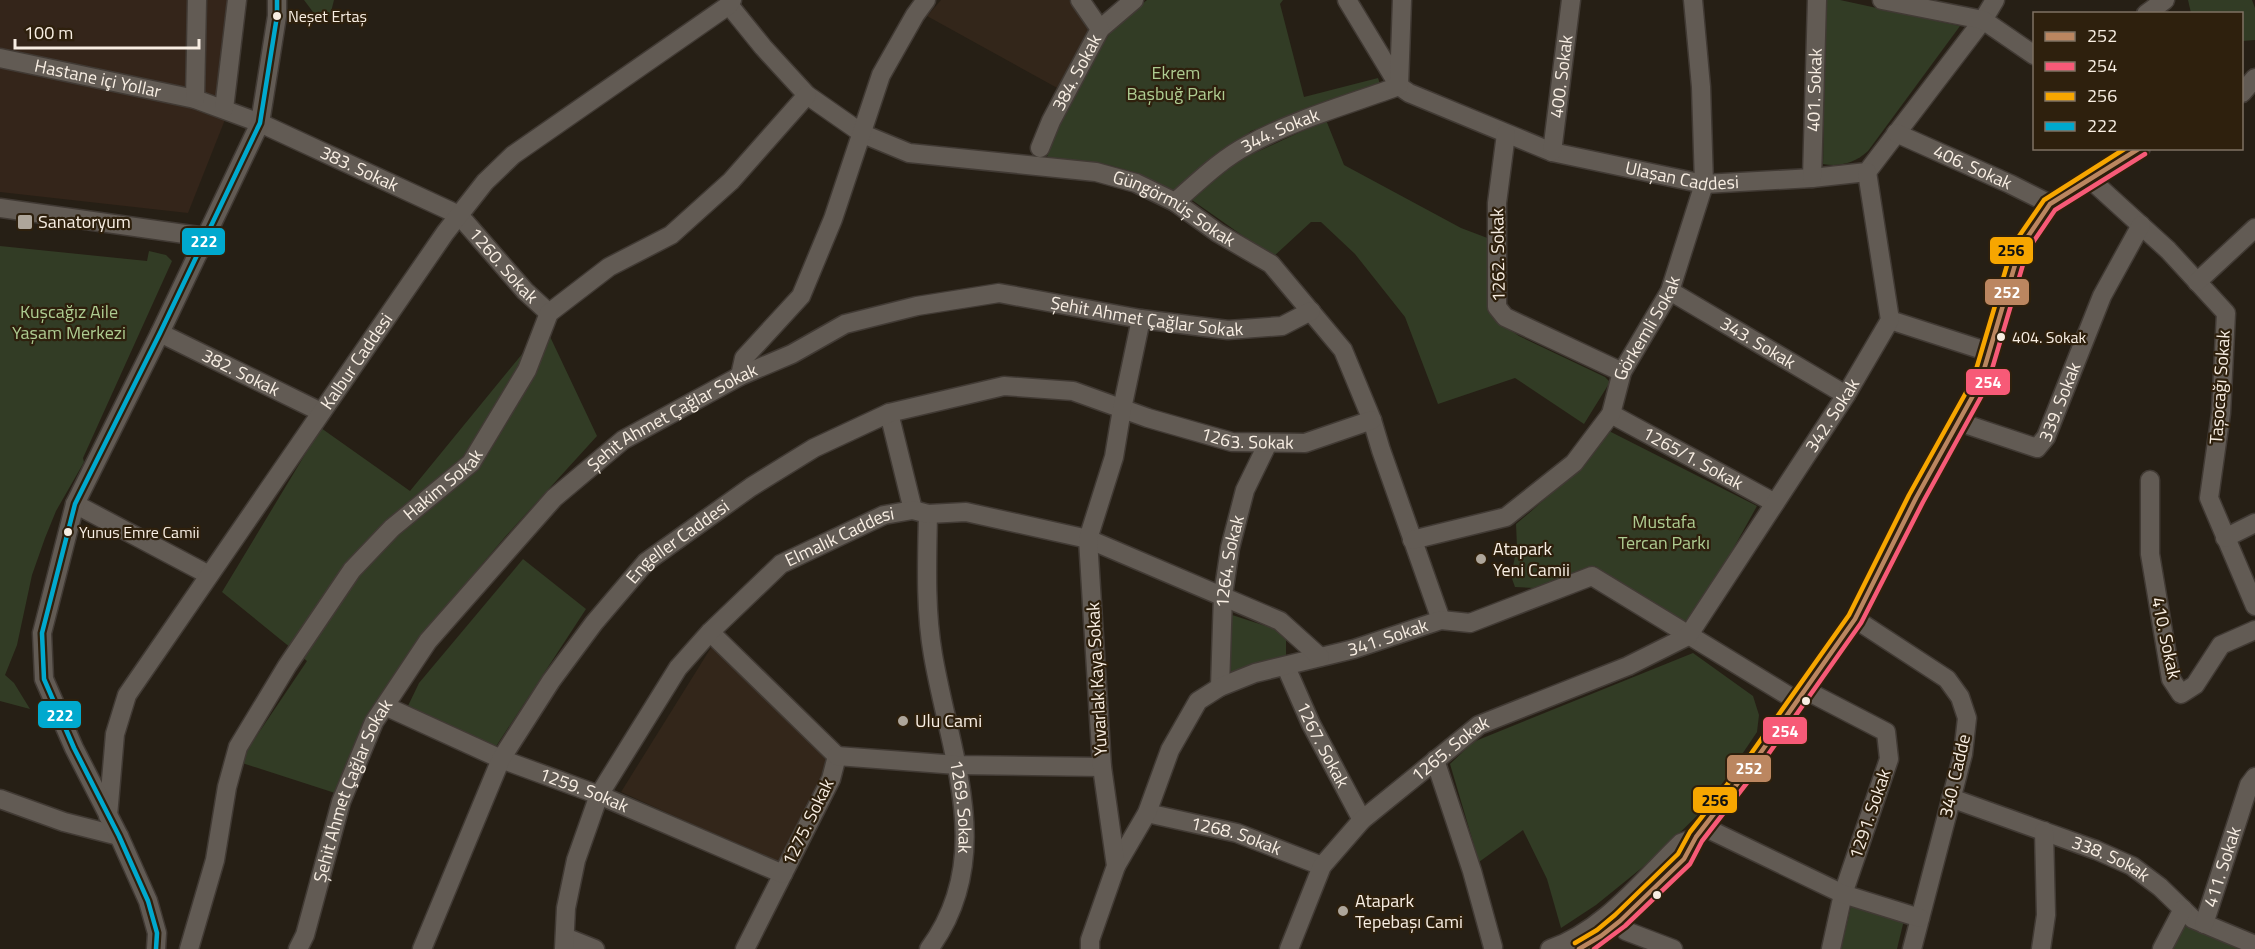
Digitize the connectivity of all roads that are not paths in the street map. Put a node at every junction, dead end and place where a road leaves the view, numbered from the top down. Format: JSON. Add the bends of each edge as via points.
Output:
{"nodes":[{"id":1,"x":197,"y":0,"type":"edge"},
{"id":2,"x":237,"y":0,"type":"edge"},
{"id":3,"x":277,"y":0,"type":"edge"},
{"id":4,"x":926,"y":0,"type":"edge"},
{"id":5,"x":1080,"y":0,"type":"edge"},
{"id":6,"x":1134,"y":0,"type":"edge"},
{"id":7,"x":1347,"y":0,"type":"edge"},
{"id":8,"x":1402,"y":0,"type":"edge"},
{"id":9,"x":1570,"y":0,"type":"edge"},
{"id":10,"x":1693,"y":0,"type":"edge"},
{"id":11,"x":1817,"y":0,"type":"edge"},
{"id":12,"x":1883,"y":0,"type":"edge"},
{"id":13,"x":1995,"y":0,"type":"edge"},
{"id":14,"x":2165,"y":0,"type":"edge"},
{"id":15,"x":731,"y":2,"type":"edge"},
{"id":16,"x":2149,"y":12,"type":"edge"},
{"id":17,"x":1983,"y":20,"type":"junction"},
{"id":18,"x":1100,"y":29,"type":"junction"},
{"id":19,"x":2033,"y":55,"type":"edge"},
{"id":20,"x":0,"y":58,"type":"edge"},
{"id":21,"x":2255,"y":78,"type":"edge"},
{"id":22,"x":1399,"y":86,"type":"junction"},
{"id":23,"x":2243,"y":91,"type":"edge"},
{"id":24,"x":807,"y":95,"type":"junction"},
{"id":25,"x":195,"y":99,"type":"junction"},
{"id":26,"x":224,"y":110,"type":"junction"},
{"id":27,"x":260,"y":123,"type":"junction"},
{"id":28,"x":1896,"y":133,"type":"junction"},
{"id":29,"x":863,"y":134,"type":"junction"},
{"id":30,"x":1506,"y":134,"type":"junction"},
{"id":31,"x":1040,"y":148,"type":"dead end"},
{"id":32,"x":2138,"y":150,"type":"edge"},
{"id":33,"x":1552,"y":152,"type":"junction"},
{"id":34,"x":1867,"y":172,"type":"junction"},
{"id":35,"x":1812,"y":178,"type":"junction"},
{"id":36,"x":2090,"y":179,"type":"junction"},
{"id":37,"x":1704,"y":184,"type":"junction"},
{"id":38,"x":1174,"y":202,"type":"junction"},
{"id":39,"x":2050,"y":204,"type":"junction"},
{"id":40,"x":0,"y":208,"type":"edge"},
{"id":41,"x":459,"y":215,"type":"junction"},
{"id":42,"x":2141,"y":225,"type":"junction"},
{"id":43,"x":2255,"y":228,"type":"edge"},
{"id":44,"x":206,"y":237,"type":"junction"},
{"id":45,"x":2197,"y":282,"type":"junction"},
{"id":46,"x":1671,"y":291,"type":"junction"},
{"id":47,"x":1311,"y":311,"type":"junction"},
{"id":48,"x":549,"y":313,"type":"junction"},
{"id":49,"x":1142,"y":319,"type":"junction"},
{"id":50,"x":1890,"y":320,"type":"junction"},
{"id":51,"x":160,"y":333,"type":"junction"},
{"id":52,"x":1989,"y":352,"type":"junction"},
{"id":53,"x":1622,"y":372,"type":"junction"},
{"id":54,"x":740,"y":376,"type":"junction"},
{"id":55,"x":1846,"y":395,"type":"junction"},
{"id":56,"x":1122,"y":409,"type":"junction"},
{"id":57,"x":321,"y":412,"type":"junction"},
{"id":58,"x":889,"y":413,"type":"junction"},
{"id":59,"x":1611,"y":414,"type":"junction"},
{"id":60,"x":1372,"y":420,"type":"junction"},
{"id":61,"x":1959,"y":422,"type":"junction"},
{"id":62,"x":1268,"y":443,"type":"junction"},
{"id":63,"x":2150,"y":480,"type":"dead end"},
{"id":64,"x":1775,"y":503,"type":"junction"},
{"id":65,"x":75,"y":504,"type":"junction"},
{"id":66,"x":920,"y":512,"type":"junction"},
{"id":67,"x":2255,"y":523,"type":"edge"},
{"id":68,"x":2225,"y":538,"type":"junction"},
{"id":69,"x":1088,"y":539,"type":"junction"},
{"id":70,"x":1412,"y":540,"type":"junction"},
{"id":71,"x":209,"y":575,"type":"junction"},
{"id":72,"x":1223,"y":595,"type":"junction"},
{"id":73,"x":2255,"y":606,"type":"edge"},
{"id":74,"x":1855,"y":619,"type":"junction"},
{"id":75,"x":1441,"y":620,"type":"junction"},
{"id":76,"x":2255,"y":630,"type":"edge"},
{"id":77,"x":710,"y":633,"type":"junction"},
{"id":78,"x":1688,"y":636,"type":"junction"},
{"id":79,"x":1320,"y":657,"type":"junction"},
{"id":80,"x":1286,"y":667,"type":"junction"},
{"id":81,"x":1220,"y":687,"type":"junction"},
{"id":82,"x":1801,"y":695,"type":"junction"},
{"id":83,"x":385,"y":706,"type":"junction"},
{"id":84,"x":837,"y":756,"type":"junction"},
{"id":85,"x":501,"y":759,"type":"junction"},
{"id":86,"x":1435,"y":760,"type":"junction"},
{"id":87,"x":957,"y":765,"type":"junction"},
{"id":88,"x":1102,"y":767,"type":"junction"},
{"id":89,"x":2255,"y":777,"type":"edge"},
{"id":90,"x":599,"y":795,"type":"junction"},
{"id":91,"x":1951,"y":798,"type":"junction"},
{"id":92,"x":0,"y":799,"type":"edge"},
{"id":93,"x":1147,"y":813,"type":"junction"},
{"id":94,"x":108,"y":816,"type":"junction"},
{"id":95,"x":1362,"y":820,"type":"junction"},
{"id":96,"x":2044,"y":831,"type":"junction"},
{"id":97,"x":1700,"y":832,"type":"junction"},
{"id":98,"x":119,"y":836,"type":"junction"},
{"id":99,"x":1116,"y":866,"type":"junction"},
{"id":100,"x":1322,"y":866,"type":"junction"},
{"id":101,"x":783,"y":874,"type":"junction"},
{"id":102,"x":1843,"y":894,"type":"junction"},
{"id":103,"x":2183,"y":909,"type":"junction"},
{"id":104,"x":1920,"y":918,"type":"junction"},
{"id":105,"x":2204,"y":924,"type":"junction"},
{"id":106,"x":1623,"y":926,"type":"junction"},
{"id":107,"x":565,"y":943,"type":"edge"},
{"id":108,"x":2255,"y":945,"type":"edge"},
{"id":109,"x":1493,"y":947,"type":"dead end"},
{"id":110,"x":156,"y":949,"type":"edge"},
{"id":111,"x":189,"y":949,"type":"edge"},
{"id":112,"x":298,"y":949,"type":"edge"},
{"id":113,"x":422,"y":949,"type":"edge"},
{"id":114,"x":595,"y":949,"type":"edge"},
{"id":115,"x":745,"y":949,"type":"edge"},
{"id":116,"x":928,"y":949,"type":"edge"},
{"id":117,"x":1090,"y":949,"type":"edge"},
{"id":118,"x":1289,"y":949,"type":"edge"},
{"id":119,"x":1550,"y":949,"type":"edge"},
{"id":120,"x":1579,"y":949,"type":"edge"},
{"id":121,"x":1628,"y":949,"type":"edge"},
{"id":122,"x":1673,"y":949,"type":"edge"},
{"id":123,"x":1831,"y":949,"type":"edge"},
{"id":124,"x":1912,"y":949,"type":"edge"},
{"id":125,"x":2041,"y":949,"type":"edge"},
{"id":126,"x":2162,"y":949,"type":"edge"}],
"edges":[{"from":1,"to":25,"type":"street"},
{"from":2,"to":26,"type":"street"},
{"from":3,"to":27,"type":"street"},
{"from":4,"to":29,"type":"street","via":[[880,75]]},
{"from":5,"to":18,"type":"street","name":"384. Sokak"},
{"from":6,"to":18,"type":"street"},
{"from":7,"to":22,"type":"street"},
{"from":8,"to":22,"type":"street"},
{"from":9,"to":33,"type":"street","name":"400. Sokak"},
{"from":10,"to":37,"type":"street","name":"Görkemli Sokak"},
{"from":11,"to":35,"type":"street","name":"401. Sokak"},
{"from":12,"to":17,"type":"street"},
{"from":13,"to":17,"type":"street"},
{"from":14,"to":16,"type":"street"},
{"from":15,"to":24,"type":"street","name":"Güngörmüş Sokak","via":[[763,47]]},
{"from":15,"to":41,"type":"street","name":"Kalbur Caddesi","via":[[513,155]]},
{"from":17,"to":19,"type":"street"},
{"from":17,"to":28,"type":"street"},
{"from":18,"to":31,"type":"street","name":"384. Sokak"},
{"from":20,"to":25,"type":"street","name":"Hastane içi Yollar"},
{"from":21,"to":23,"type":"street"},
{"from":22,"to":30,"type":"street","name":"Ulaşan Caddesi"},
{"from":22,"to":38,"type":"street","name":"344. Sokak","via":[[1246,146]]},
{"from":24,"to":29,"type":"street","name":"Güngörmüş Sokak"},
{"from":24,"to":48,"type":"street","via":[[731,181],[671,235],[609,267]]},
{"from":25,"to":26,"type":"street","name":"Hastane içi Yollar"},
{"from":26,"to":27,"type":"street","name":"Hastane içi Yollar"},
{"from":27,"to":41,"type":"street","name":"383. Sokak"},
{"from":27,"to":44,"type":"street"},
{"from":28,"to":34,"type":"street"},
{"from":28,"to":39,"type":"street","name":"406. Sokak"},
{"from":29,"to":38,"type":"street","name":"Güngörmüş Sokak","via":[[909,153],[1096,172],[1136,183]]},
{"from":29,"to":54,"type":"street","via":[[801,296],[744,358]]},
{"from":30,"to":33,"type":"street","name":"Ulaşan Caddesi"},
{"from":30,"to":53,"type":"street","name":"1262. Sokak","via":[[1497,202],[1497,307],[1505,317]]},
{"from":32,"to":36,"type":"street"},
{"from":33,"to":37,"type":"street","name":"Ulaşan Caddesi"},
{"from":34,"to":35,"type":"street","name":"Ulaşan Caddesi"},
{"from":34,"to":50,"type":"street"},
{"from":35,"to":37,"type":"street","name":"Ulaşan Caddesi"},
{"from":36,"to":39,"type":"street"},
{"from":36,"to":42,"type":"street","name":"Taşocağı Sokak"},
{"from":37,"to":46,"type":"street","name":"Görkemli Sokak"},
{"from":38,"to":47,"type":"street","name":"Güngörmüş Sokak","via":[[1271,264]]},
{"from":39,"to":52,"type":"street","via":[[2020,248]]},
{"from":40,"to":44,"type":"street"},
{"from":41,"to":48,"type":"street","name":"1260. Sokak"},
{"from":41,"to":57,"type":"street","name":"Kalbur Caddesi"},
{"from":42,"to":45,"type":"street","name":"Taşocağı Sokak"},
{"from":42,"to":61,"type":"street","name":"339. Sokak","via":[[2102,296],[2046,437],[2037,448]]},
{"from":43,"to":45,"type":"street"},
{"from":44,"to":51,"type":"street"},
{"from":45,"to":68,"type":"street","name":"Taşocağı Sokak","via":[[2226,313],[2221,413],[2210,498]]},
{"from":46,"to":53,"type":"street","name":"Görkemli Sokak"},
{"from":46,"to":55,"type":"street","name":"343. Sokak"},
{"from":47,"to":49,"type":"street","name":"Şehit Ahmet Çağlar Sokak","via":[[1282,326],[1228,330]]},
{"from":47,"to":60,"type":"street","name":"Güngörmüş Sokak","via":[[1343,350]]},
{"from":48,"to":111,"type":"street","name":"Hakim Sokak","via":[[527,370],[471,463],[392,528],[352,570],[238,747],[227,787],[216,860]]},
{"from":49,"to":54,"type":"street","name":"Şehit Ahmet Çağlar Sokak","via":[[999,293],[917,306],[845,324],[792,354]]},
{"from":49,"to":56,"type":"street","name":"Yuvarlak Kaya Sokak"},
{"from":50,"to":52,"type":"street"},
{"from":50,"to":55,"type":"street","name":"342. Sokak"},
{"from":51,"to":57,"type":"street","name":"382. Sokak"},
{"from":51,"to":65,"type":"street"},
{"from":52,"to":61,"type":"street","via":[[1980,383]]},
{"from":53,"to":59,"type":"street","name":"Görkemli Sokak"},
{"from":54,"to":83,"type":"street","name":"Şehit Ahmet Çağlar Sokak","via":[[623,440],[554,498],[428,641]]},
{"from":55,"to":64,"type":"street","name":"342. Sokak"},
{"from":56,"to":58,"type":"street","name":"Engeller Caddesi","via":[[1073,391],[1004,386]]},
{"from":56,"to":62,"type":"street","name":"1263. Sokak","via":[[1232,442]]},
{"from":56,"to":69,"type":"street","name":"Yuvarlak Kaya Sokak","via":[[1114,457]]},
{"from":57,"to":71,"type":"street","name":"Kalbur Caddesi"},
{"from":58,"to":66,"type":"street","name":"1269. Sokak"},
{"from":58,"to":85,"type":"street","name":"Engeller Caddesi","via":[[814,448],[751,486],[646,562],[551,681]]},
{"from":59,"to":64,"type":"street","name":"1265/1. Sokak"},
{"from":59,"to":70,"type":"street","name":"Görkemli Sokak","via":[[1574,463],[1506,517]]},
{"from":60,"to":62,"type":"street","name":"1263. Sokak","via":[[1305,443]]},
{"from":60,"to":70,"type":"street","name":"Güngörmüş Sokak"},
{"from":61,"to":74,"type":"street"},
{"from":62,"to":72,"type":"street","name":"1264. Sokak","via":[[1245,490]]},
{"from":63,"to":76,"type":"street","name":"410. Sokak","via":[[2150,554],[2171,679],[2181,694],[2195,685],[2222,645]]},
{"from":64,"to":78,"type":"street","name":"342. Sokak"},
{"from":65,"to":71,"type":"street"},
{"from":65,"to":94,"type":"street","via":[[42,633],[44,679]]},
{"from":66,"to":69,"type":"street","name":"Elmalık Caddesi","via":[[966,512]]},
{"from":66,"to":77,"type":"street","name":"Elmalık Caddesi","via":[[884,515],[781,564]]},
{"from":66,"to":87,"type":"street","name":"1269. Sokak","via":[[933,654]]},
{"from":67,"to":68,"type":"street"},
{"from":68,"to":73,"type":"street","name":"Taşocağı Sokak"},
{"from":69,"to":72,"type":"street","name":"Elmalık Caddesi"},
{"from":69,"to":88,"type":"street","name":"Yuvarlak Kaya Sokak"},
{"from":70,"to":75,"type":"street","name":"Güngörmüş Sokak"},
{"from":71,"to":94,"type":"street","name":"Kalbur Caddesi","via":[[127,695],[116,734]]},
{"from":72,"to":79,"type":"street","name":"Elmalık Caddesi","via":[[1280,621]]},
{"from":72,"to":81,"type":"street","name":"1264. Sokak"},
{"from":74,"to":82,"type":"street"},
{"from":74,"to":91,"type":"street","name":"340. Cadde","via":[[1947,679],[1960,697],[1967,718],[1963,754]]},
{"from":75,"to":78,"type":"street","name":"341. Sokak","via":[[1470,623],[1592,576]]},
{"from":75,"to":79,"type":"street","name":"341. Sokak"},
{"from":77,"to":84,"type":"street","name":"1275. Sokak"},
{"from":77,"to":90,"type":"street","name":"Elmalık Caddesi","via":[[678,668]]},
{"from":78,"to":82,"type":"street","name":"341. Sokak"},
{"from":78,"to":86,"type":"street","name":"1265. Sokak","via":[[1628,666],[1479,725]]},
{"from":79,"to":80,"type":"street","name":"341. Sokak"},
{"from":80,"to":81,"type":"street","name":"341. Sokak","via":[[1255,673]]},
{"from":80,"to":95,"type":"street","name":"1267. Sokak"},
{"from":81,"to":93,"type":"street","name":"341. Sokak","via":[[1198,701],[1170,750]]},
{"from":82,"to":97,"type":"street"},
{"from":82,"to":102,"type":"street","name":"1291. Sokak","via":[[1886,732],[1889,759]]},
{"from":83,"to":85,"type":"street","name":"1259. Sokak"},
{"from":83,"to":112,"type":"street","name":"Şehit Ahmet Çağlar Sokak","via":[[374,722],[341,802]]},
{"from":84,"to":87,"type":"street"},
{"from":84,"to":101,"type":"street","name":"1275. Sokak","via":[[831,779]]},
{"from":85,"to":90,"type":"street","name":"1259. Sokak"},
{"from":85,"to":113,"type":"street","name":"Engeller Caddesi"},
{"from":86,"to":95,"type":"street","name":"1265. Sokak"},
{"from":86,"to":109,"type":"street","via":[[1473,871]]},
{"from":87,"to":88,"type":"street"},
{"from":87,"to":116,"type":"street","name":"1269. Sokak","via":[[966,836],[963,872],[950,912]]},
{"from":88,"to":99,"type":"street","name":"Yuvarlak Kaya Sokak"},
{"from":89,"to":105,"type":"street","name":"411. Sokak","via":[[2249,785]]},
{"from":90,"to":101,"type":"street","name":"1259. Sokak"},
{"from":90,"to":107,"type":"street","name":"Elmalık Caddesi","via":[[576,860],[566,908]]},
{"from":91,"to":96,"type":"street","name":"338. Sokak"},
{"from":91,"to":104,"type":"street","name":"340. Cadde"},
{"from":92,"to":98,"type":"street"},
{"from":93,"to":99,"type":"street","name":"341. Sokak"},
{"from":93,"to":100,"type":"street","name":"1268. Sokak","via":[[1237,833]]},
{"from":94,"to":98,"type":"street"},
{"from":95,"to":100,"type":"street","name":"1265. Sokak"},
{"from":96,"to":103,"type":"street","name":"338. Sokak","via":[[2132,866]]},
{"from":96,"to":125,"type":"street","via":[[2046,915]]},
{"from":97,"to":102,"type":"street"},
{"from":97,"to":106,"type":"street","via":[[1684,859]]},
{"from":97,"to":119,"type":"street","via":[[1681,843],[1581,935]]},
{"from":98,"to":110,"type":"street","via":[[148,901],[157,933]]},
{"from":99,"to":117,"type":"street","name":"Yuvarlak Kaya Sokak"},
{"from":100,"to":118,"type":"street","name":"1265. Sokak"},
{"from":101,"to":115,"type":"street","name":"1275. Sokak"},
{"from":102,"to":104,"type":"street"},
{"from":102,"to":123,"type":"street","name":"1291. Sokak"},
{"from":103,"to":105,"type":"street","name":"338. Sokak"},
{"from":103,"to":126,"type":"street"},
{"from":104,"to":124,"type":"street","name":"340. Cadde"},
{"from":105,"to":108,"type":"street","name":"338. Sokak"},
{"from":106,"to":120,"type":"street"},
{"from":106,"to":121,"type":"street"},
{"from":106,"to":122,"type":"street"},
{"from":107,"to":114,"type":"street"}]}
